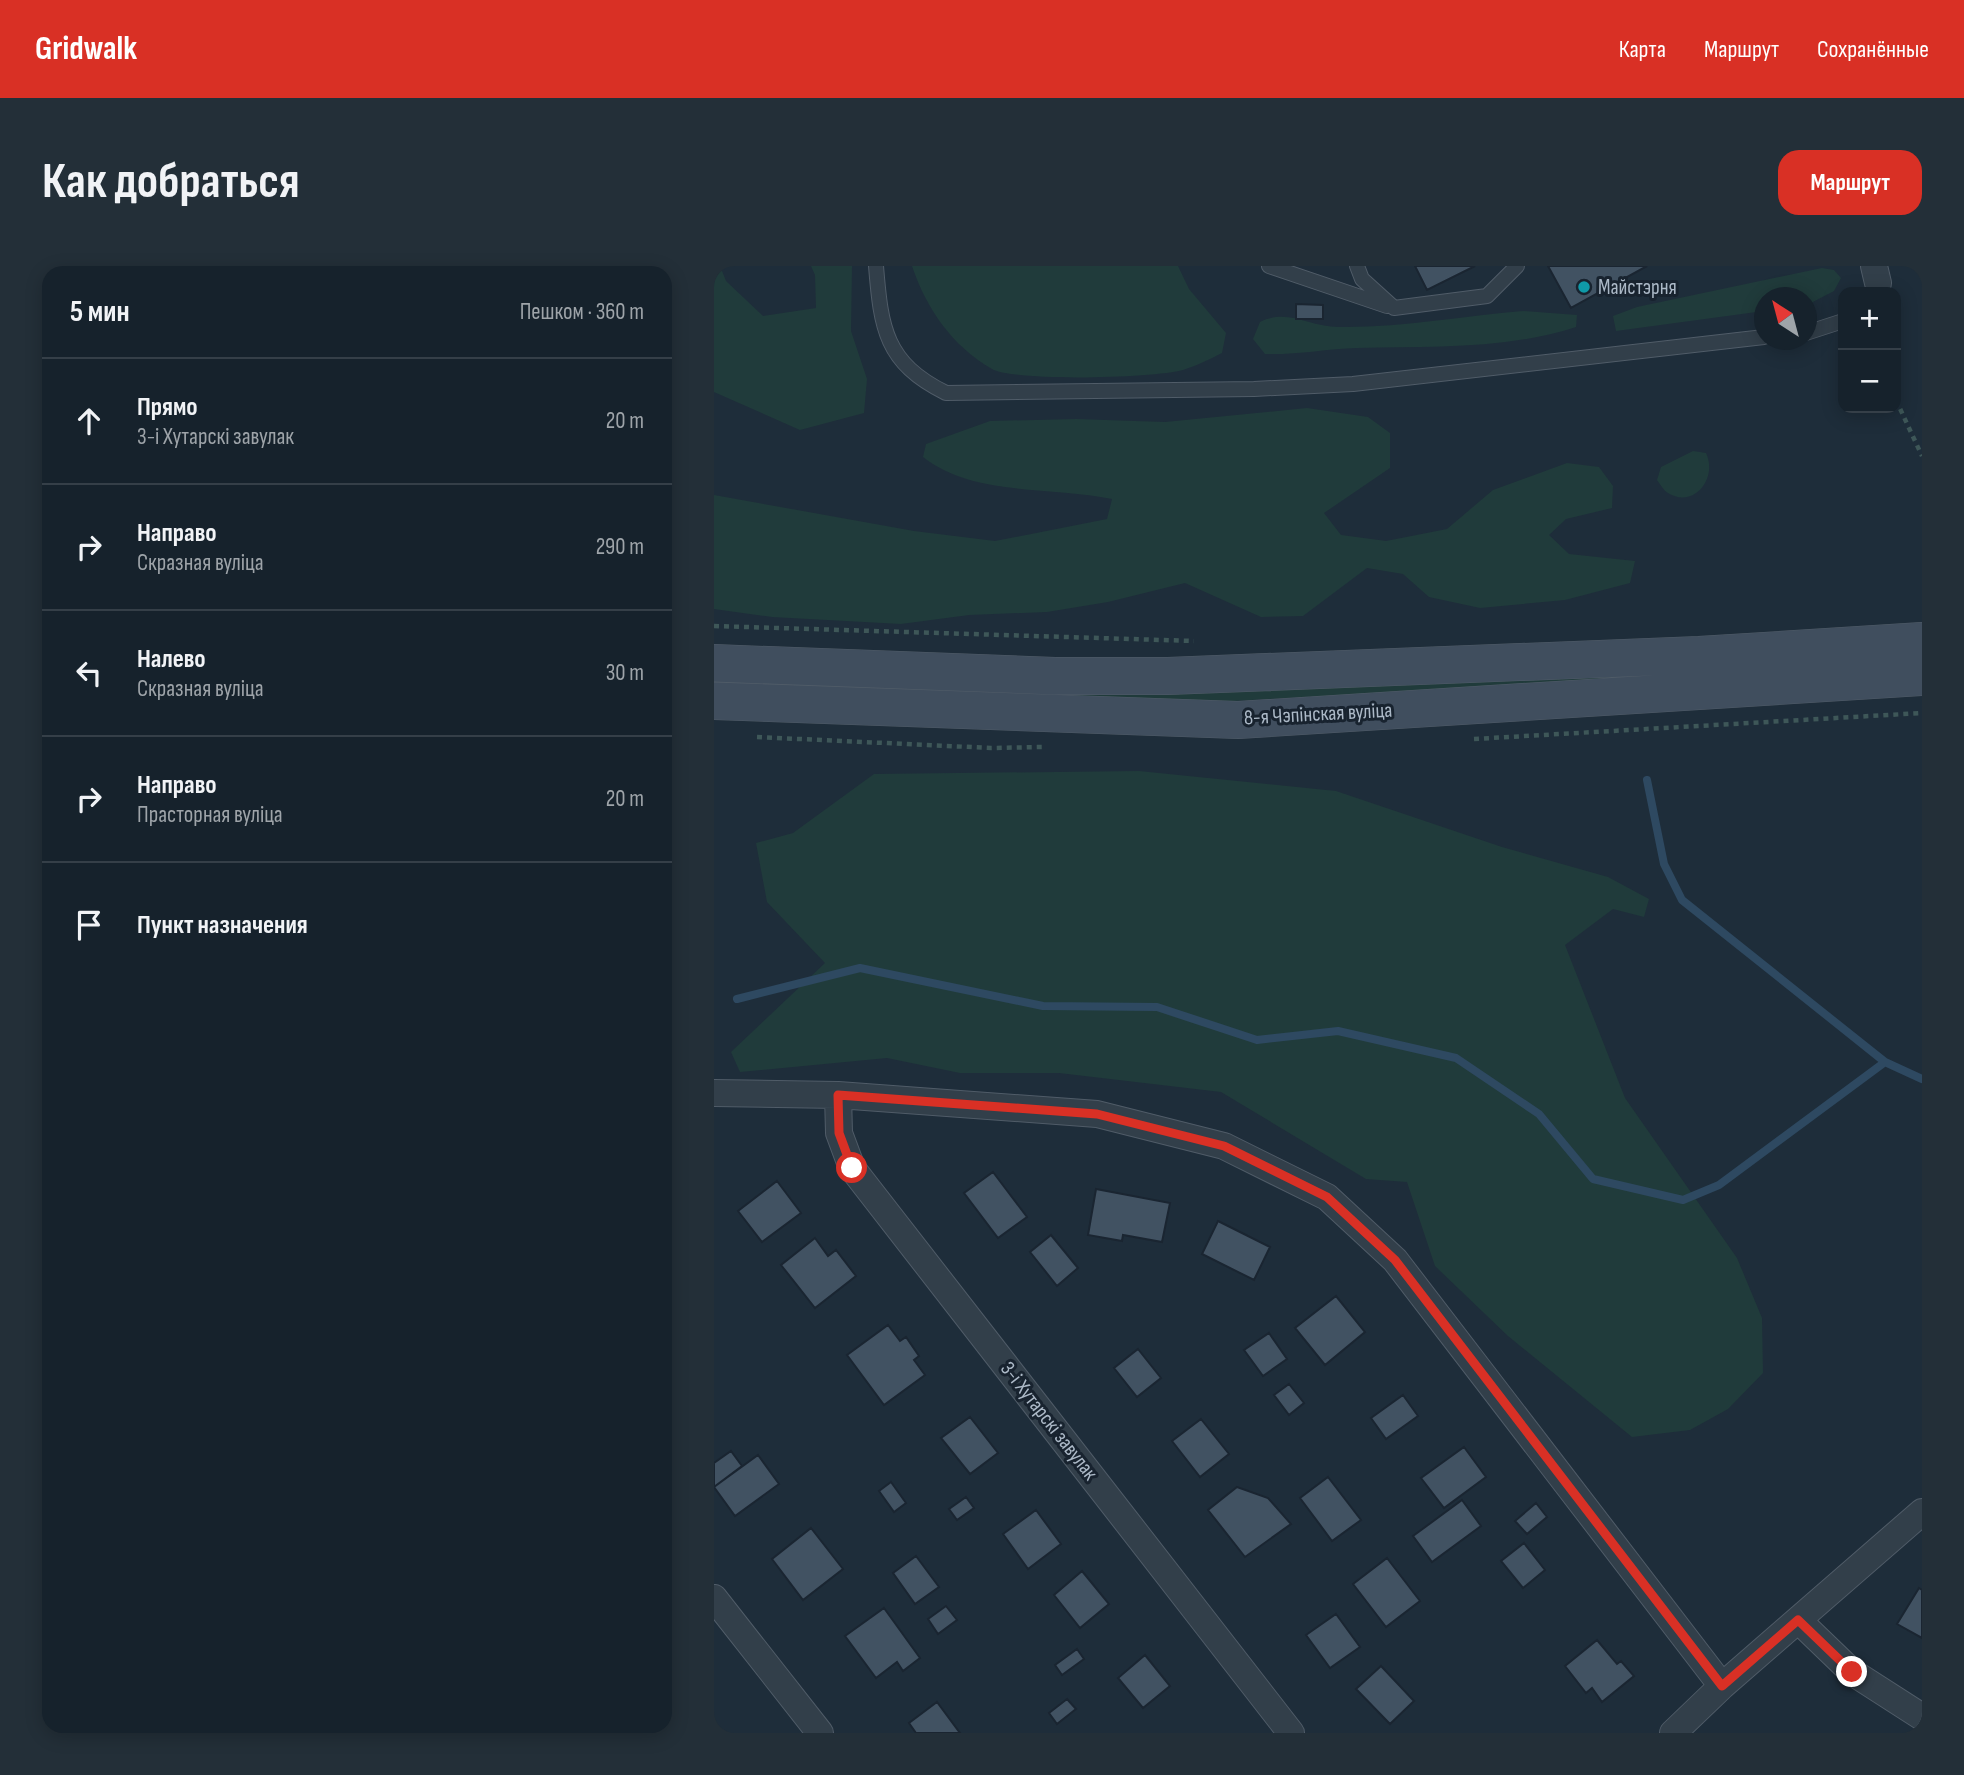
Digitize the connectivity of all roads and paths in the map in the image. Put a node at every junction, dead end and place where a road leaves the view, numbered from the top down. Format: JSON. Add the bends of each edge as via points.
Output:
{"nodes":[{"id":1,"x":876,"y":266,"type":"edge"},
{"id":2,"x":1269,"y":266,"type":"edge"},
{"id":3,"x":1357,"y":266,"type":"edge"},
{"id":4,"x":1517,"y":266,"type":"edge"},
{"id":5,"x":1394,"y":308,"type":"junction"},
{"id":6,"x":1838,"y":323,"type":"edge"},
{"id":7,"x":1817,"y":330,"type":"edge"},
{"id":8,"x":1754,"y":338,"type":"edge"},
{"id":9,"x":1901,"y":411,"type":"edge"},
{"id":10,"x":1922,"y":456,"type":"edge"},
{"id":11,"x":714,"y":626,"type":"edge"},
{"id":12,"x":1196,"y":641,"type":"dead end"},
{"id":13,"x":1922,"y":641,"type":"edge"},
{"id":14,"x":714,"y":663,"type":"edge"},
{"id":15,"x":1922,"y":677,"type":"edge"},
{"id":16,"x":714,"y":701,"type":"edge"},
{"id":17,"x":714,"y":1093,"type":"edge"},
{"id":18,"x":838,"y":1095,"type":"junction"},
{"id":19,"x":1922,"y":1512,"type":"edge"},
{"id":20,"x":714,"y":1598,"type":"edge"},
{"id":21,"x":1798,"y":1620,"type":"junction"},
{"id":22,"x":1722,"y":1686,"type":"junction"},
{"id":23,"x":1922,"y":1717,"type":"edge"},
{"id":24,"x":820,"y":1733,"type":"edge"},
{"id":25,"x":1291,"y":1733,"type":"edge"},
{"id":26,"x":1673,"y":1733,"type":"edge"}],
"edges":[{"from":1,"to":8,"type":"lane","via":[[880,320],[893,348],[906,368],[946,393],[1240,390],[1353,384]]},
{"from":2,"to":5,"type":"lane"},
{"from":3,"to":5,"type":"lane","via":[[1362,279]]},
{"from":4,"to":5,"type":"lane","via":[[1487,296]]},
{"from":6,"to":7,"type":"lane"},
{"from":9,"to":10,"type":"path"},
{"from":11,"to":12,"type":"path"},
{"from":13,"to":14,"type":"main road","name":"8-я Чэпінская вуліца","via":[[1699,655],[1168,676]]},
{"from":15,"to":16,"type":"main road","name":"8-я Чэпінская вуліца","via":[[1238,720]]},
{"from":17,"to":18,"type":"street"},
{"from":18,"to":22,"type":"street","via":[[1097,1114],[1224,1146],[1327,1197],[1395,1260]]},
{"from":18,"to":25,"type":"street","name":"3-і Хутарскі завулак","via":[[839,1133],[852,1168]]},
{"from":19,"to":21,"type":"street"},
{"from":20,"to":24,"type":"street"},
{"from":21,"to":22,"type":"street"},
{"from":21,"to":23,"type":"street","via":[[1852,1672]]},
{"from":22,"to":26,"type":"street"}]}
